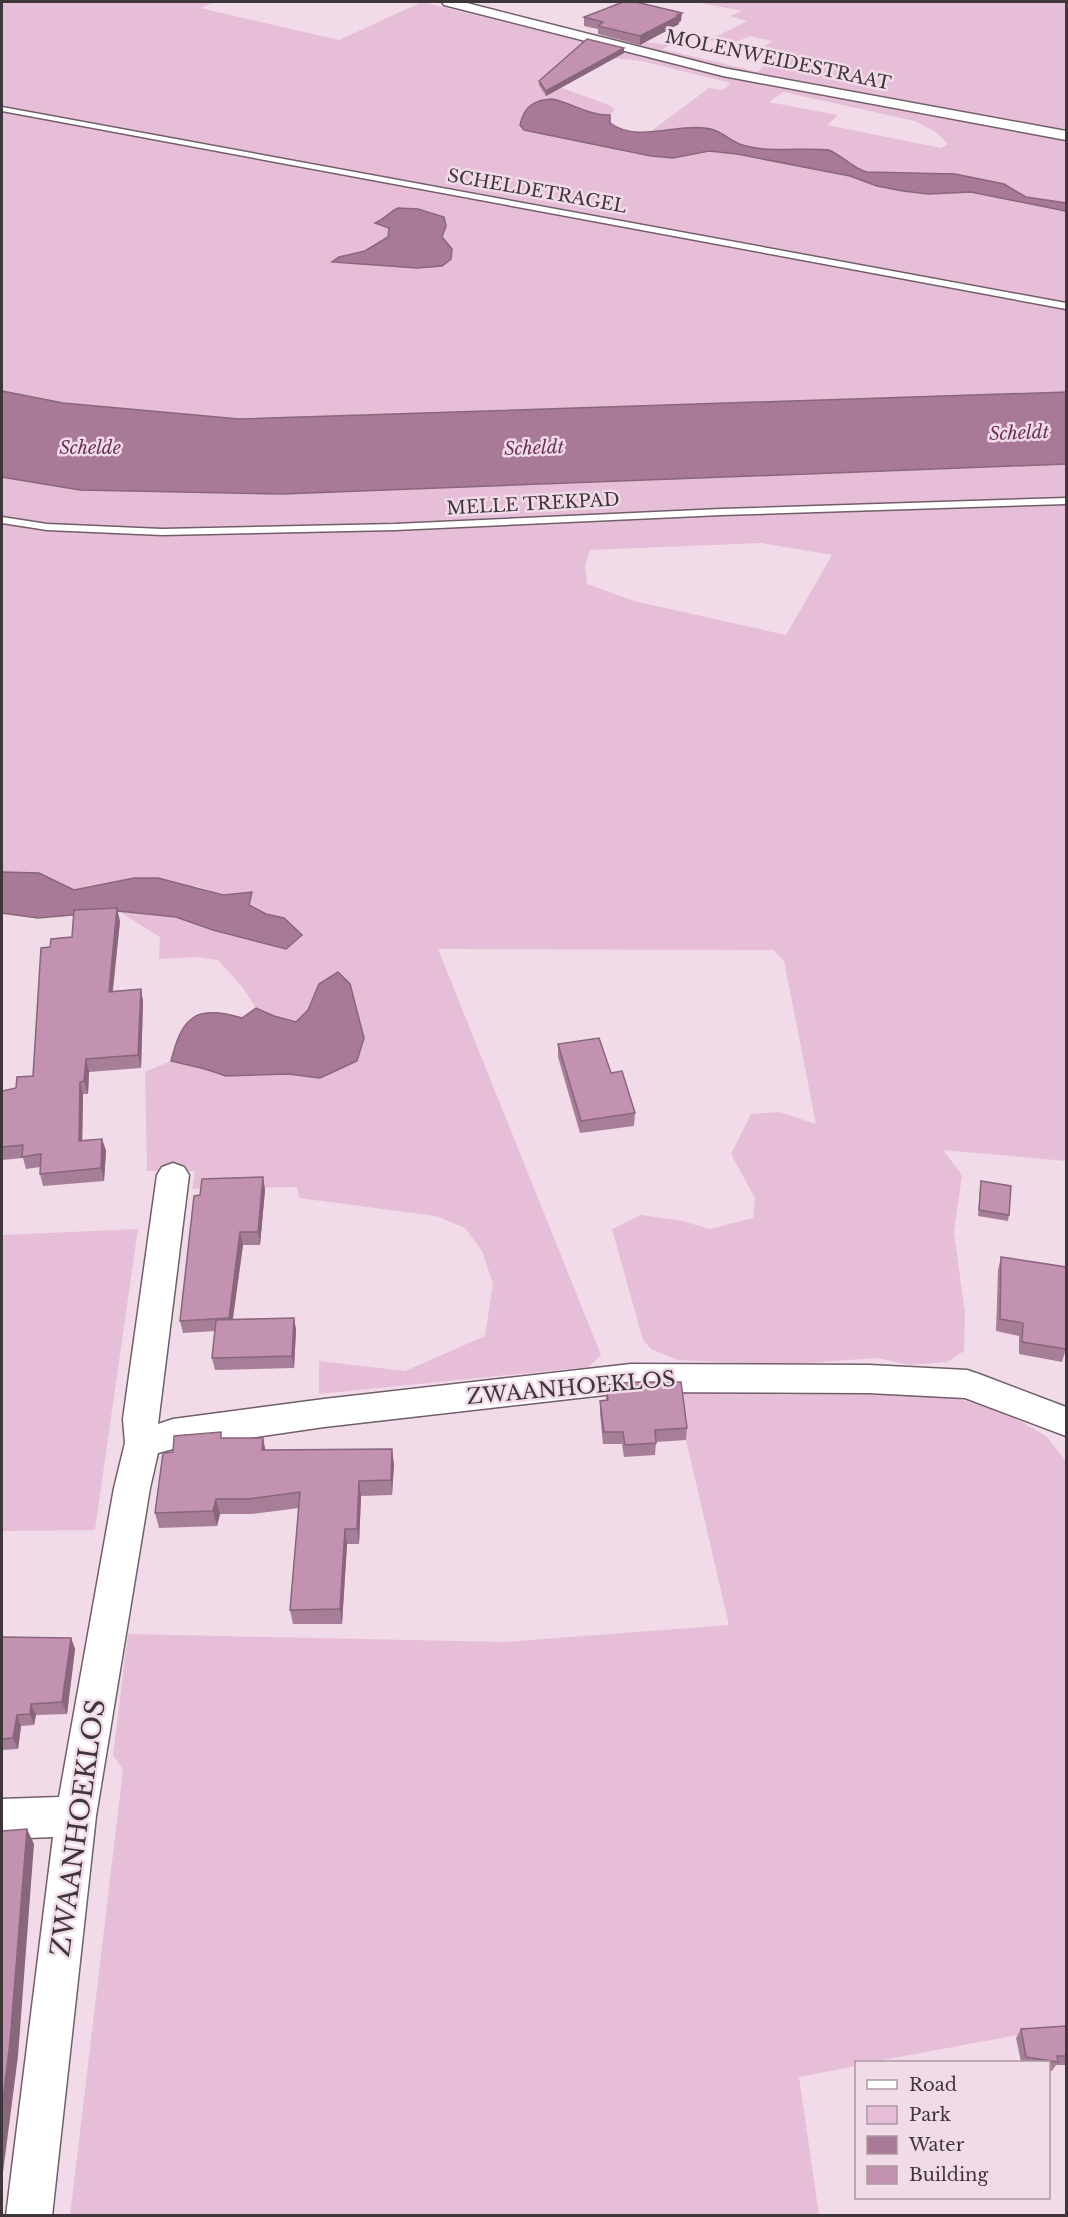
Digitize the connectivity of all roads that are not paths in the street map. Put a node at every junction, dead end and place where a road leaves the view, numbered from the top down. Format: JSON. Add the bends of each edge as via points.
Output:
{"nodes":[{"id":1,"x":449,"y":2,"type":"edge"},
{"id":2,"x":2,"y":109,"type":"edge"},
{"id":3,"x":1066,"y":136,"type":"edge"},
{"id":4,"x":1066,"y":306,"type":"edge"},
{"id":5,"x":1066,"y":501,"type":"edge"},
{"id":6,"x":2,"y":520,"type":"edge"},
{"id":7,"x":173,"y":1175,"type":"dead end"},
{"id":8,"x":1066,"y":1422,"type":"edge"},
{"id":9,"x":143,"y":1443,"type":"junction"},
{"id":10,"x":76,"y":1816,"type":"junction"},
{"id":11,"x":2,"y":1819,"type":"edge"},
{"id":12,"x":29,"y":2216,"type":"edge"}],
"edges":[{"from":1,"to":3,"type":"street","name":"MOLENWEIDESTRAAT","via":[[745,77]]},
{"from":2,"to":4,"type":"lane","name":"SCHELDETRAGEL"},
{"from":5,"to":6,"type":"lane","name":"MELLE TREKPAD","via":[[396,527],[162,532],[47,527]]},
{"from":7,"to":9,"type":"street","name":"ZWAANHOEKLOS","via":[[140,1419]]},
{"from":8,"to":9,"type":"street","name":"ZWAANHOEKLOS","via":[[967,1384],[868,1379],[631,1378],[224,1426]]},
{"from":9,"to":10,"type":"street","name":"ZWAANHOEKLOS"},
{"from":10,"to":11,"type":"street"},
{"from":10,"to":12,"type":"street","name":"ZWAANHOEKLOS"}]}
